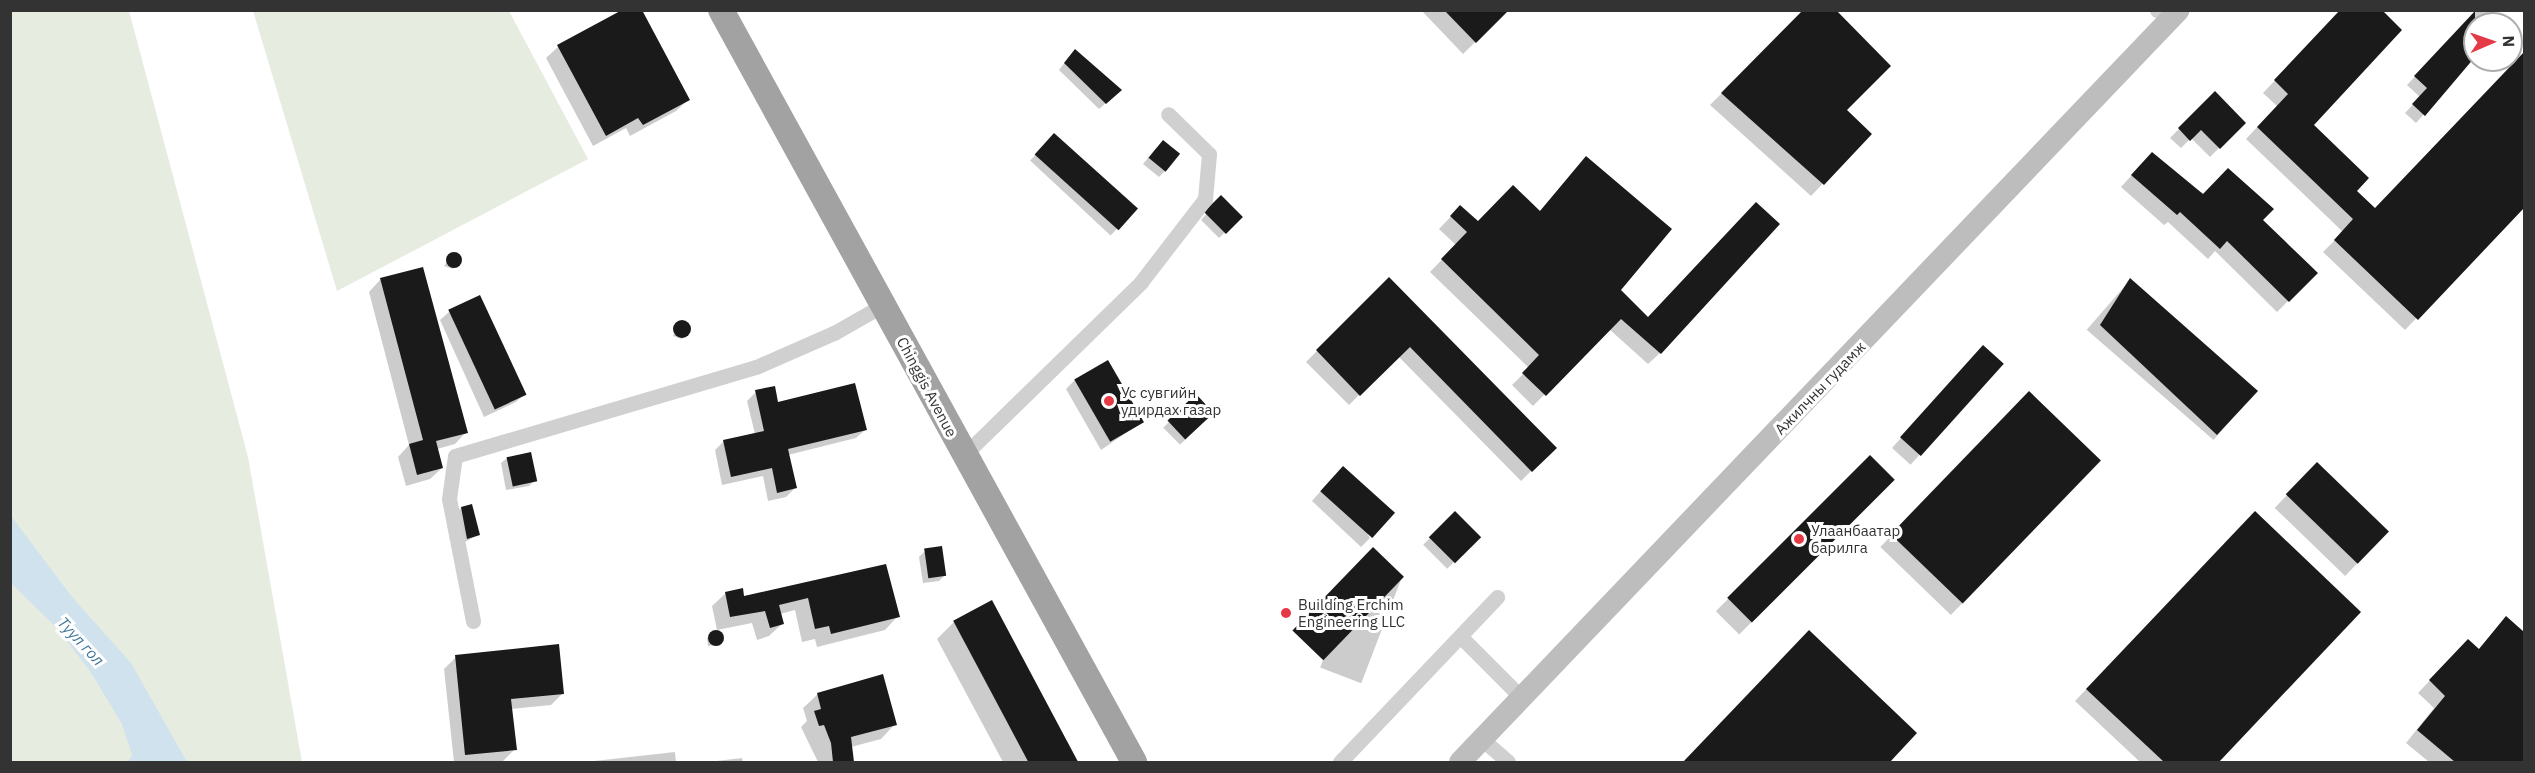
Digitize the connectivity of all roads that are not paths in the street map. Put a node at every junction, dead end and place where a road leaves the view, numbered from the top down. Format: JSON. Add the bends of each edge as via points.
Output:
{"nodes":[{"id":1,"x":721,"y":10,"type":"edge"},
{"id":2,"x":2170,"y":12,"type":"edge"},
{"id":3,"x":1168,"y":114,"type":"dead end"},
{"id":4,"x":883,"y":305,"type":"junction"},
{"id":5,"x":964,"y":455,"type":"junction"},
{"id":6,"x":1497,"y":597,"type":"dead end"},
{"id":7,"x":473,"y":621,"type":"dead end"},
{"id":8,"x":1462,"y":638,"type":"junction"},
{"id":9,"x":1522,"y":698,"type":"junction"},
{"id":10,"x":1483,"y":740,"type":"junction"},
{"id":11,"x":1134,"y":762,"type":"edge"},
{"id":12,"x":1340,"y":762,"type":"edge"},
{"id":13,"x":1460,"y":762,"type":"edge"},
{"id":14,"x":1508,"y":762,"type":"edge"}],
"edges":[{"from":1,"to":4,"type":"highway","name":"Chinggis Avenue"},
{"from":2,"to":9,"type":"main road","name":"Ажилчны гудамж"},
{"from":3,"to":5,"type":"street","via":[[1209,154],[1205,199],[1141,282]]},
{"from":4,"to":5,"type":"highway","name":"Chinggis Avenue"},
{"from":4,"to":7,"type":"street","via":[[834,333],[756,367],[455,456],[449,499]]},
{"from":5,"to":11,"type":"highway","name":"Chinggis Avenue"},
{"from":6,"to":8,"type":"street"},
{"from":8,"to":9,"type":"street"},
{"from":8,"to":12,"type":"street"},
{"from":9,"to":10,"type":"main road","name":"Ажилчны гудамж"},
{"from":10,"to":13,"type":"main road","name":"Ажилчны гудамж"},
{"from":10,"to":14,"type":"street"}]}
